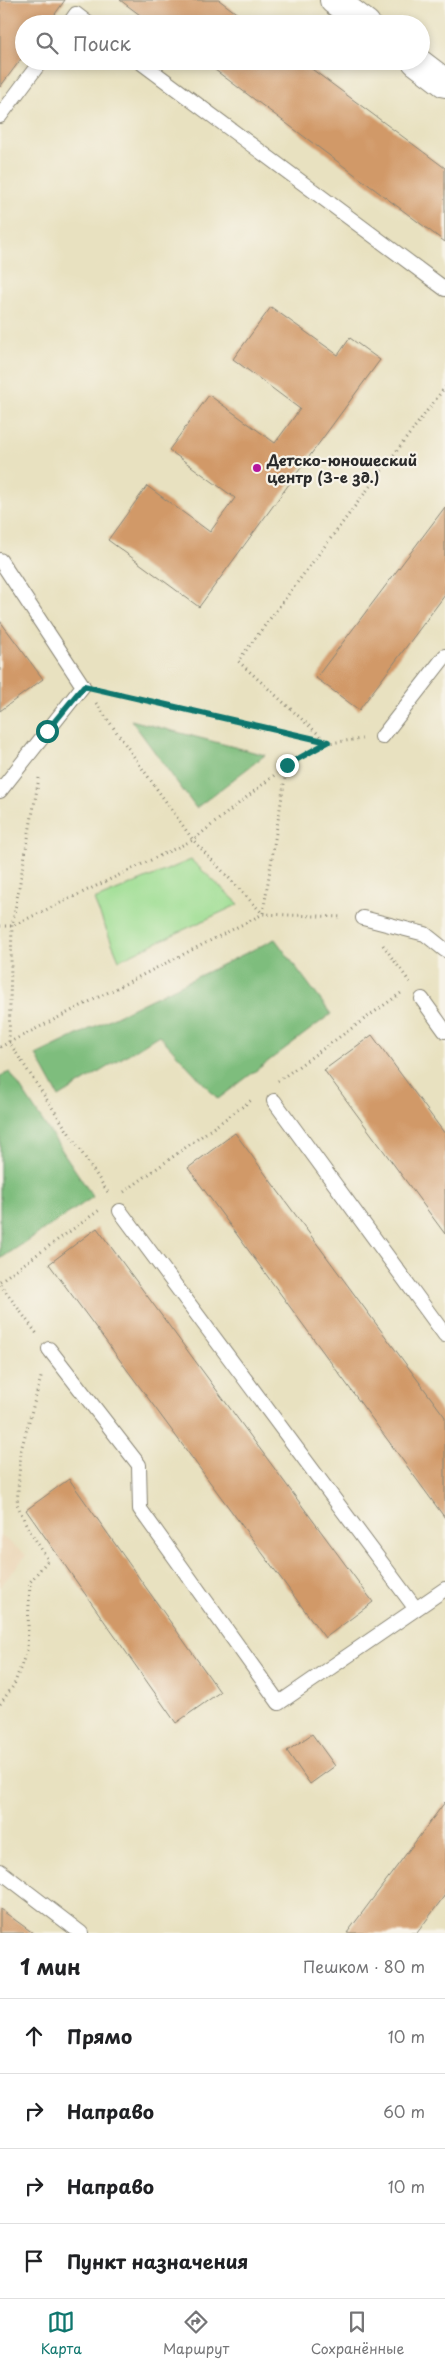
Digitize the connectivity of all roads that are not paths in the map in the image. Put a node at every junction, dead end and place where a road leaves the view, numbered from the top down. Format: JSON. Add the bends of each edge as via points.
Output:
{"nodes":[{"id":1,"x":334,"y":0,"type":"edge"},
{"id":2,"x":354,"y":15,"type":"edge"},
{"id":3,"x":34,"y":70,"type":"edge"},
{"id":4,"x":151,"y":70,"type":"edge"},
{"id":5,"x":428,"y":70,"type":"edge"},
{"id":6,"x":445,"y":83,"type":"edge"},
{"id":7,"x":0,"y":116,"type":"edge"},
{"id":8,"x":445,"y":289,"type":"edge"},
{"id":9,"x":0,"y":560,"type":"edge"},
{"id":10,"x":445,"y":656,"type":"edge"},
{"id":11,"x":382,"y":737,"type":"road end"},
{"id":12,"x":0,"y":791,"type":"edge"},
{"id":13,"x":363,"y":918,"type":"dead end"},
{"id":14,"x":445,"y":950,"type":"edge"},
{"id":15,"x":422,"y":999,"type":"dead end"},
{"id":16,"x":445,"y":1031,"type":"edge"},
{"id":17,"x":274,"y":1101,"type":"dead end"},
{"id":18,"x":116,"y":1206,"type":"road end"},
{"id":19,"x":445,"y":1335,"type":"edge"},
{"id":20,"x":49,"y":1349,"type":"road end"},
{"id":21,"x":445,"y":1589,"type":"edge"},
{"id":22,"x":416,"y":1610,"type":"junction"},
{"id":23,"x":0,"y":1871,"type":"edge"},
{"id":24,"x":81,"y":1933,"type":"edge"}],
"edges":[{"from":1,"to":2,"type":"street"},
{"from":3,"to":7,"type":"lane"},
{"from":4,"to":8,"type":"lane"},
{"from":5,"to":6,"type":"street"},
{"from":9,"to":12,"type":"lane","via":[[84,686]]},
{"from":10,"to":11,"type":"lane"},
{"from":13,"to":14,"type":"lane","via":[[425,934]]},
{"from":15,"to":16,"type":"lane"},
{"from":17,"to":19,"type":"lane"},
{"from":18,"to":22,"type":"lane"},
{"from":20,"to":22,"type":"lane","via":[[139,1464],[140,1510],[279,1703]]},
{"from":21,"to":22,"type":"lane"},
{"from":23,"to":24,"type":"lane"}]}
